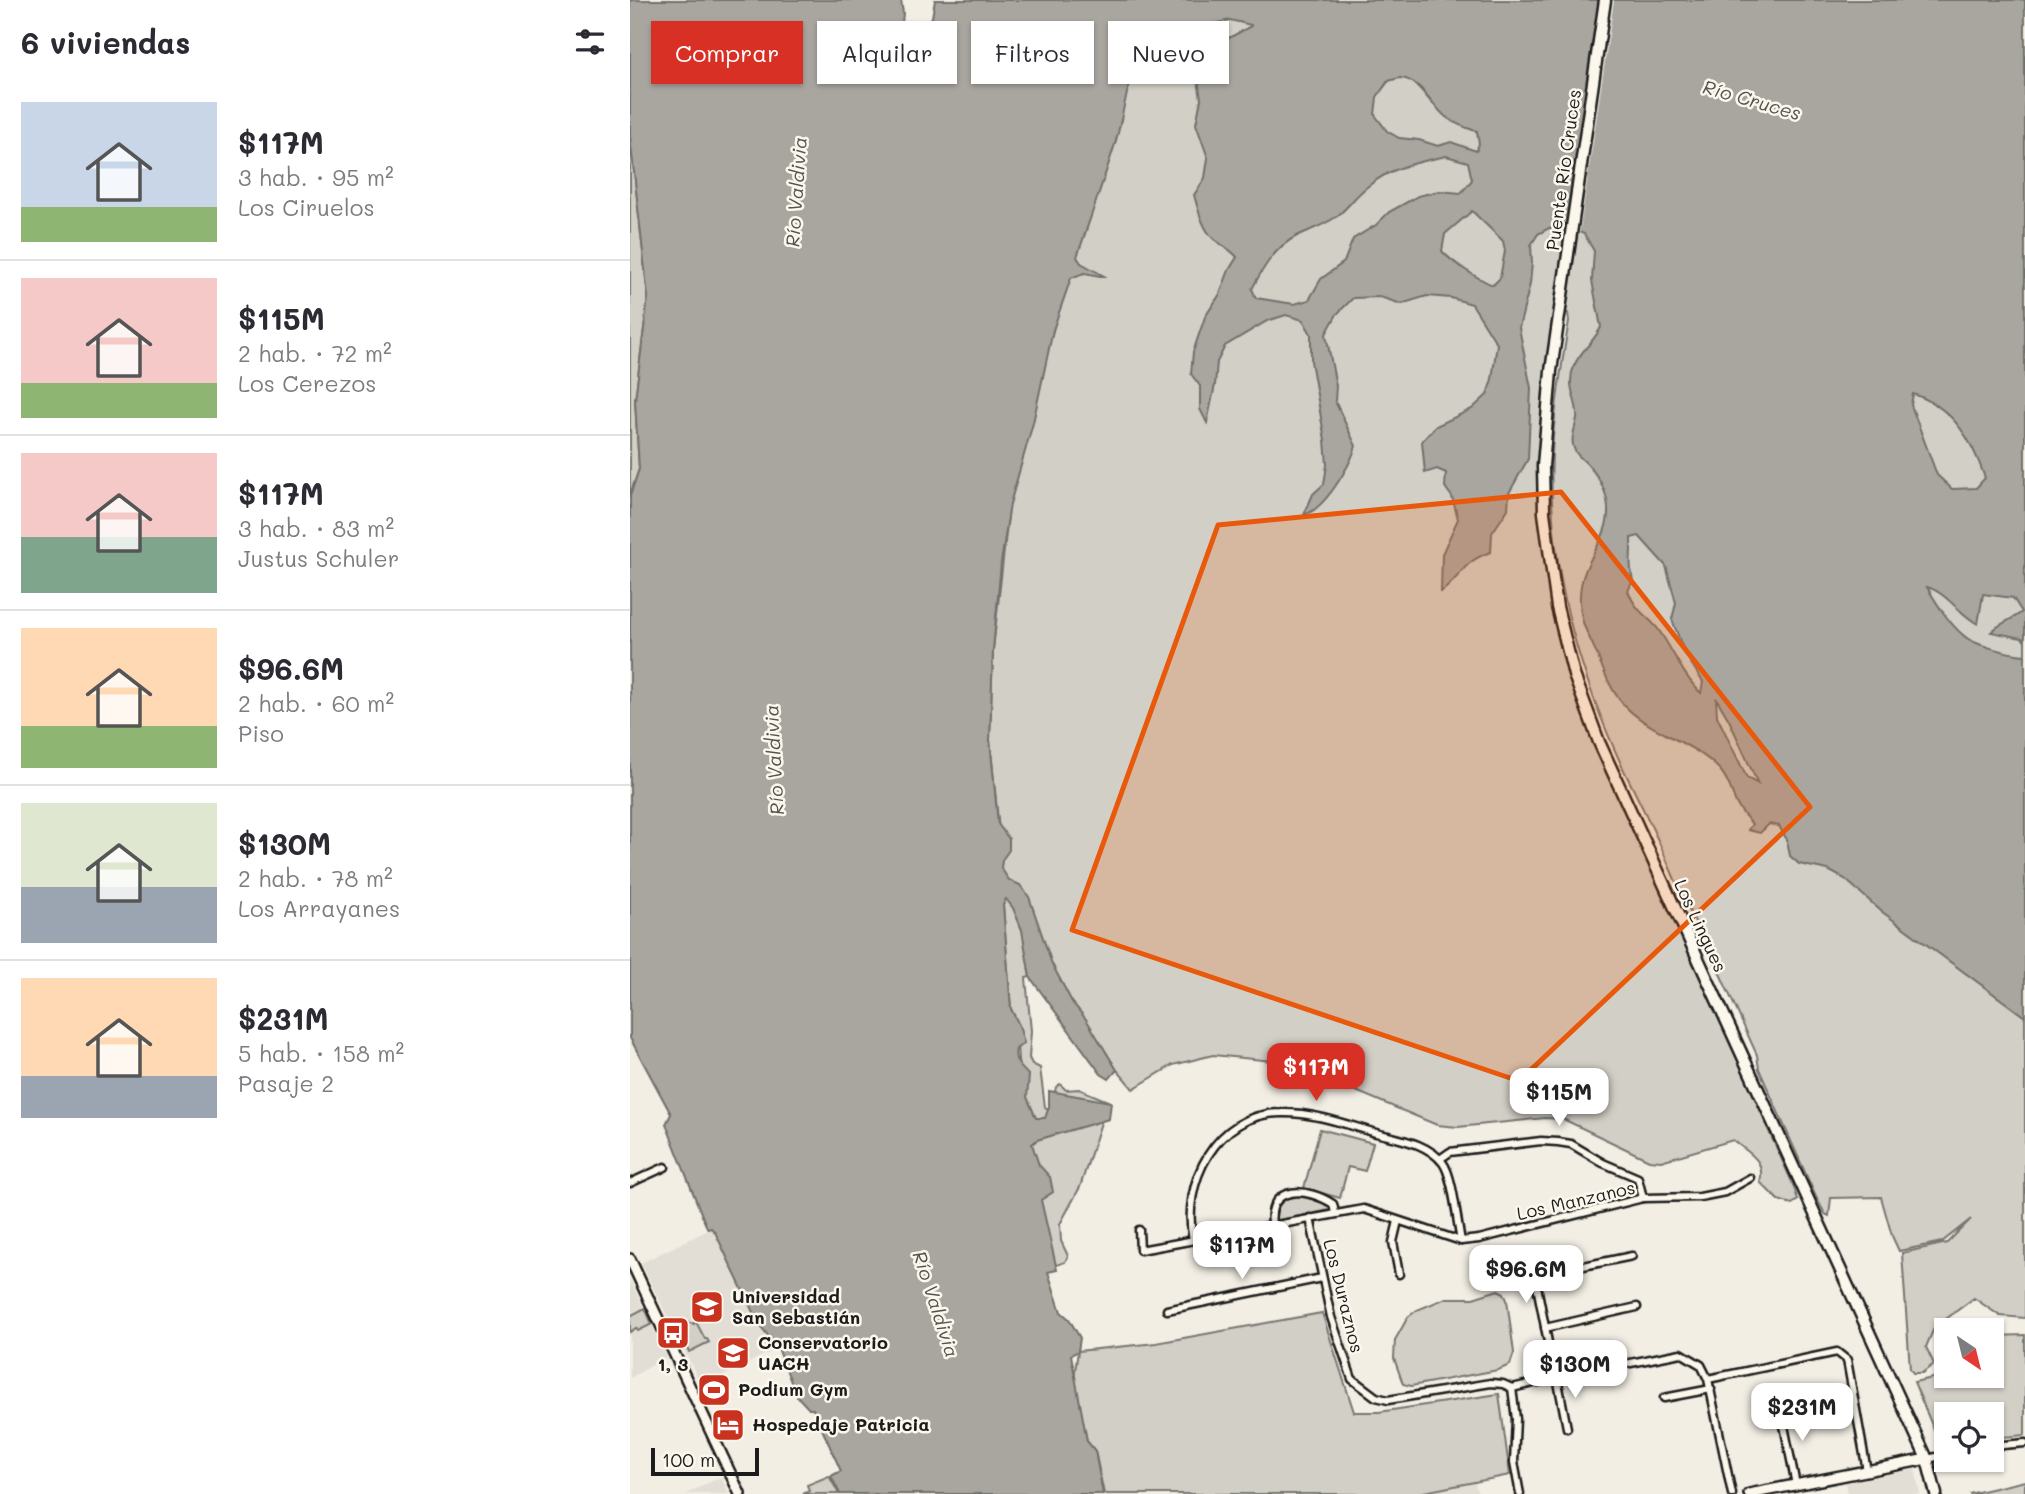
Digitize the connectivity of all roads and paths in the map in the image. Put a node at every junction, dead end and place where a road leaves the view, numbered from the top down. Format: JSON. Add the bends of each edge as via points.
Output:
{"nodes":[{"id":1,"x":1605,"y":0,"type":"edge"},
{"id":2,"x":1555,"y":344,"type":"joint"},
{"id":3,"x":1440,"y":1159,"type":"junction"},
{"id":4,"x":665,"y":1167,"type":"dead end"},
{"id":5,"x":1750,"y":1178,"type":"dead end"},
{"id":6,"x":630,"y":1183,"type":"edge"},
{"id":7,"x":1643,"y":1198,"type":"junction"},
{"id":8,"x":1335,"y":1213,"type":"junction"},
{"id":9,"x":1310,"y":1219,"type":"junction"},
{"id":10,"x":1398,"y":1221,"type":"junction"},
{"id":11,"x":1272,"y":1225,"type":"junction"},
{"id":12,"x":1139,"y":1230,"type":"dead end"},
{"id":13,"x":1193,"y":1240,"type":"junction"},
{"id":14,"x":1461,"y":1241,"type":"junction"},
{"id":15,"x":1632,"y":1256,"type":"dead end"},
{"id":16,"x":630,"y":1259,"type":"edge"},
{"id":17,"x":1399,"y":1274,"type":"dead end"},
{"id":18,"x":1322,"y":1278,"type":"junction"},
{"id":19,"x":1637,"y":1307,"type":"dead end"},
{"id":20,"x":1167,"y":1310,"type":"dead end"},
{"id":21,"x":1545,"y":1328,"type":"junction"},
{"id":22,"x":1556,"y":1378,"type":"junction"},
{"id":23,"x":1708,"y":1379,"type":"junction"},
{"id":24,"x":1513,"y":1388,"type":"junction"},
{"id":25,"x":1711,"y":1389,"type":"junction"},
{"id":26,"x":1664,"y":1398,"type":"dead end"},
{"id":27,"x":1780,"y":1406,"type":"dead end"},
{"id":28,"x":1567,"y":1428,"type":"dead end"},
{"id":29,"x":2025,"y":1443,"type":"edge"},
{"id":30,"x":2004,"y":1445,"type":"edge"},
{"id":31,"x":1934,"y":1458,"type":"edge"},
{"id":32,"x":1927,"y":1459,"type":"junction"},
{"id":33,"x":1867,"y":1471,"type":"junction"},
{"id":34,"x":1796,"y":1485,"type":"junction"},
{"id":35,"x":740,"y":1494,"type":"edge"},
{"id":36,"x":1520,"y":1494,"type":"edge"},
{"id":37,"x":1732,"y":1494,"type":"edge"},
{"id":38,"x":1749,"y":1494,"type":"edge"},
{"id":39,"x":1936,"y":1494,"type":"edge"}],
"edges":[{"from":1,"to":2,"type":"main road","name":"Puente Río Cruces"},
{"from":2,"to":32,"type":"main road","name":"Los Lingues","via":[[1545,430],[1545,513],[1557,607],[1574,675],[1599,742]]},
{"from":3,"to":7,"type":"street","via":[[1450,1152],[1541,1141],[1571,1144],[1638,1178]]},
{"from":3,"to":13,"type":"street","via":[[1415,1144],[1318,1117],[1280,1112],[1255,1118],[1221,1138],[1200,1167],[1190,1201]]},
{"from":3,"to":14,"type":"street","via":[[1448,1171]]},
{"from":4,"to":6,"type":"street"},
{"from":5,"to":7,"type":"street","name":"Los Manzanos","via":[[1726,1192]]},
{"from":7,"to":14,"type":"street","name":"Los Manzanos"},
{"from":8,"to":9,"type":"street","name":"Los Manzanos"},
{"from":8,"to":10,"type":"street","name":"Los Manzanos","via":[[1364,1209]]},
{"from":8,"to":11,"type":"street","via":[[1328,1201],[1291,1192],[1280,1195],[1273,1206]]},
{"from":9,"to":11,"type":"street","name":"Los Manzanos"},
{"from":9,"to":18,"type":"street","name":"Los Duraznos"},
{"from":10,"to":14,"type":"street","name":"Los Manzanos"},
{"from":10,"to":17,"type":"street","via":[[1393,1242]]},
{"from":11,"to":13,"type":"street","name":"Los Manzanos"},
{"from":12,"to":13,"type":"street","name":"Los Manzanos","via":[[1140,1250]]},
{"from":15,"to":21,"type":"street","via":[[1535,1276]]},
{"from":16,"to":35,"type":"main road"},
{"from":18,"to":20,"type":"street"},
{"from":18,"to":24,"type":"street","name":"Los Duraznos","via":[[1352,1379],[1376,1397],[1388,1401],[1491,1384]]},
{"from":19,"to":21,"type":"street"},
{"from":21,"to":22,"type":"street"},
{"from":22,"to":23,"type":"street","via":[[1681,1353],[1701,1365]]},
{"from":22,"to":24,"type":"street"},
{"from":22,"to":28,"type":"street"},
{"from":23,"to":25,"type":"street"},
{"from":23,"to":33,"type":"street","via":[[1838,1352],[1847,1360]]},
{"from":24,"to":36,"type":"street","via":[[1514,1462]]},
{"from":25,"to":26,"type":"street"},
{"from":25,"to":37,"type":"street"},
{"from":27,"to":34,"type":"street"},
{"from":29,"to":30,"type":"street"},
{"from":31,"to":32,"type":"street"},
{"from":32,"to":33,"type":"main road"},
{"from":32,"to":39,"type":"main road","name":"Los Lingues"},
{"from":33,"to":34,"type":"main road"},
{"from":34,"to":38,"type":"main road"}]}
